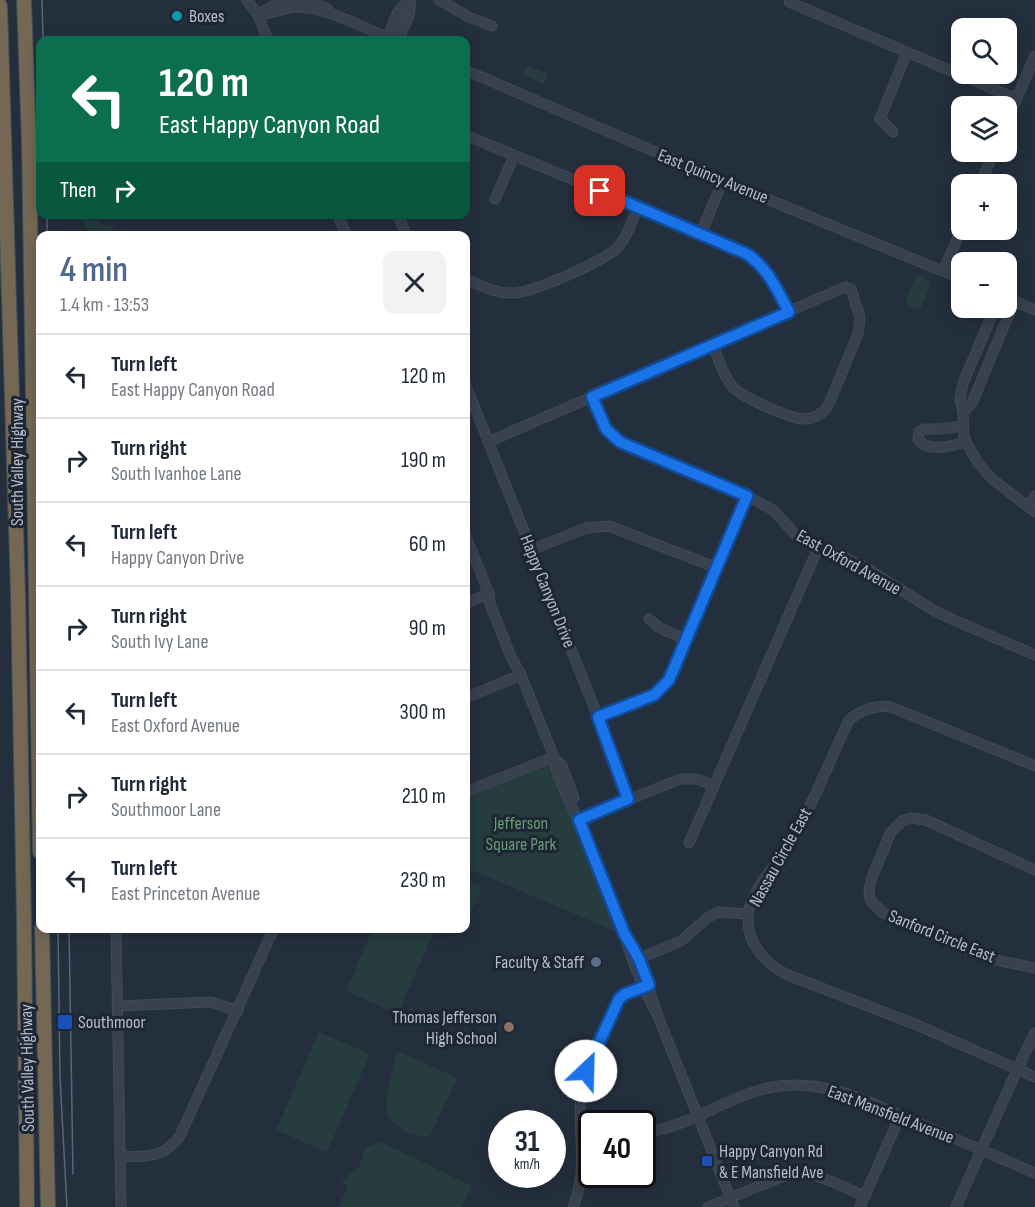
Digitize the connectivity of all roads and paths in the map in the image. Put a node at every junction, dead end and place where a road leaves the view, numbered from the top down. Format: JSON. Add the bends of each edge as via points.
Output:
{"nodes":[{"id":1,"x":25,"y":0,"type":"edge"},
{"id":2,"x":247,"y":0,"type":"edge"},
{"id":3,"x":256,"y":0,"type":"edge"},
{"id":4,"x":293,"y":0,"type":"edge"},
{"id":5,"x":305,"y":0,"type":"edge"},
{"id":6,"x":410,"y":0,"type":"edge"},
{"id":7,"x":439,"y":0,"type":"edge"},
{"id":8,"x":789,"y":2,"type":"dead end"},
{"id":9,"x":0,"y":6,"type":"edge"},
{"id":10,"x":258,"y":15,"type":"junction"},
{"id":11,"x":348,"y":20,"type":"junction"},
{"id":12,"x":492,"y":26,"type":"dead end"},
{"id":13,"x":266,"y":36,"type":"edge"},
{"id":14,"x":384,"y":36,"type":"edge"},
{"id":15,"x":396,"y":36,"type":"edge"},
{"id":16,"x":907,"y":52,"type":"junction"},
{"id":17,"x":1035,"y":56,"type":"edge"},
{"id":18,"x":470,"y":72,"type":"edge"},
{"id":19,"x":1010,"y":96,"type":"edge"},
{"id":20,"x":1017,"y":99,"type":"edge"},
{"id":21,"x":893,"y":132,"type":"dead end"},
{"id":22,"x":470,"y":137,"type":"edge"},
{"id":23,"x":514,"y":156,"type":"junction"},
{"id":24,"x":723,"y":182,"type":"junction"},
{"id":25,"x":495,"y":199,"type":"dead end"},
{"id":26,"x":638,"y":206,"type":"junction"},
{"id":27,"x":701,"y":233,"type":"junction"},
{"id":28,"x":957,"y":240,"type":"edge"},
{"id":29,"x":943,"y":272,"type":"junction"},
{"id":30,"x":951,"y":275,"type":"edge"},
{"id":31,"x":470,"y":281,"type":"edge"},
{"id":32,"x":1017,"y":303,"type":"edge"},
{"id":33,"x":1035,"y":310,"type":"edge"},
{"id":34,"x":789,"y":312,"type":"junction"},
{"id":35,"x":990,"y":318,"type":"edge"},
{"id":36,"x":1003,"y":318,"type":"edge"},
{"id":37,"x":712,"y":345,"type":"junction"},
{"id":38,"x":470,"y":396,"type":"edge"},
{"id":39,"x":592,"y":397,"type":"junction"},
{"id":40,"x":963,"y":412,"type":"junction"},
{"id":41,"x":962,"y":426,"type":"junction"},
{"id":42,"x":488,"y":442,"type":"junction"},
{"id":43,"x":966,"y":442,"type":"junction"},
{"id":44,"x":747,"y":496,"type":"junction"},
{"id":45,"x":1035,"y":496,"type":"edge"},
{"id":46,"x":1031,"y":509,"type":"edge"},
{"id":47,"x":470,"y":546,"type":"edge"},
{"id":48,"x":819,"y":546,"type":"junction"},
{"id":49,"x":531,"y":550,"type":"junction"},
{"id":50,"x":36,"y":561,"type":"edge"},
{"id":51,"x":717,"y":567,"type":"junction"},
{"id":52,"x":489,"y":594,"type":"junction"},
{"id":53,"x":470,"y":601,"type":"edge"},
{"id":54,"x":649,"y":619,"type":"dead end"},
{"id":55,"x":687,"y":640,"type":"junction"},
{"id":56,"x":1035,"y":655,"type":"edge"},
{"id":57,"x":521,"y":675,"type":"junction"},
{"id":58,"x":470,"y":696,"type":"edge"},
{"id":59,"x":598,"y":717,"type":"junction"},
{"id":60,"x":554,"y":757,"type":"junction"},
{"id":61,"x":1035,"y":766,"type":"edge"},
{"id":62,"x":714,"y":786,"type":"junction"},
{"id":63,"x":470,"y":790,"type":"edge"},
{"id":64,"x":628,"y":799,"type":"junction"},
{"id":65,"x":579,"y":820,"type":"junction"},
{"id":66,"x":689,"y":843,"type":"dead end"},
{"id":67,"x":1035,"y":870,"type":"edge"},
{"id":68,"x":748,"y":914,"type":"junction"},
{"id":69,"x":42,"y":933,"type":"edge"},
{"id":70,"x":116,"y":933,"type":"edge"},
{"id":71,"x":272,"y":933,"type":"edge"},
{"id":72,"x":635,"y":961,"type":"junction"},
{"id":73,"x":1035,"y":968,"type":"edge"},
{"id":74,"x":645,"y":987,"type":"junction"},
{"id":75,"x":117,"y":1006,"type":"junction"},
{"id":76,"x":237,"y":1011,"type":"junction"},
{"id":77,"x":1035,"y":1033,"type":"edge"},
{"id":78,"x":1017,"y":1070,"type":"junction"},
{"id":79,"x":1035,"y":1077,"type":"edge"},
{"id":80,"x":583,"y":1110,"type":"edge"},
{"id":81,"x":698,"y":1116,"type":"junction"},
{"id":82,"x":900,"y":1116,"type":"junction"},
{"id":83,"x":25,"y":1119,"type":"junction"},
{"id":84,"x":46,"y":1125,"type":"junction"},
{"id":85,"x":656,"y":1131,"type":"edge"},
{"id":86,"x":981,"y":1150,"type":"junction"},
{"id":87,"x":120,"y":1157,"type":"junction"},
{"id":88,"x":1035,"y":1173,"type":"edge"},
{"id":89,"x":578,"y":1188,"type":"edge"},
{"id":90,"x":865,"y":1196,"type":"junction"},
{"id":91,"x":732,"y":1203,"type":"edge"},
{"id":92,"x":20,"y":1207,"type":"edge"},
{"id":93,"x":27,"y":1207,"type":"edge"},
{"id":94,"x":48,"y":1207,"type":"edge"},
{"id":95,"x":56,"y":1207,"type":"edge"},
{"id":96,"x":121,"y":1207,"type":"edge"},
{"id":97,"x":573,"y":1207,"type":"edge"},
{"id":98,"x":708,"y":1207,"type":"edge"},
{"id":99,"x":860,"y":1207,"type":"edge"},
{"id":100,"x":956,"y":1207,"type":"edge"}],
"edges":[{"from":1,"to":50,"type":"highway","name":"South Valley Highway"},
{"from":2,"to":10,"type":"street"},
{"from":3,"to":10,"type":"street"},
{"from":4,"to":10,"type":"street"},
{"from":5,"to":11,"type":"street"},
{"from":6,"to":15,"type":"street","via":[[409,16]]},
{"from":7,"to":12,"type":"street"},
{"from":8,"to":16,"type":"street"},
{"from":9,"to":83,"type":"highway","name":"South Valley Highway","via":[[18,593]]},
{"from":10,"to":11,"type":"street","via":[[301,7]]},
{"from":10,"to":13,"type":"street"},
{"from":11,"to":14,"type":"street"},
{"from":16,"to":19,"type":"street"},
{"from":16,"to":21,"type":"street","via":[[880,119]]},
{"from":17,"to":20,"type":"street"},
{"from":18,"to":24,"type":"street","name":"East Quincy Avenue"},
{"from":22,"to":23,"type":"street"},
{"from":23,"to":25,"type":"street"},
{"from":23,"to":26,"type":"street"},
{"from":24,"to":27,"type":"street"},
{"from":24,"to":29,"type":"street","name":"East Quincy Avenue"},
{"from":26,"to":27,"type":"street"},
{"from":26,"to":31,"type":"street","via":[[623,241],[607,257],[531,290],[506,293]]},
{"from":27,"to":34,"type":"street","via":[[753,258],[771,278]]},
{"from":28,"to":29,"type":"street"},
{"from":29,"to":30,"type":"street","name":"East Quincy Avenue"},
{"from":32,"to":33,"type":"street"},
{"from":34,"to":37,"type":"street"},
{"from":34,"to":37,"type":"street","via":[[848,286],[860,316],[858,334],[828,406],[812,418],[796,418],[740,394],[731,385]]},
{"from":35,"to":40,"type":"street","via":[[963,383]]},
{"from":36,"to":40,"type":"street","via":[[972,403]]},
{"from":37,"to":39,"type":"street"},
{"from":38,"to":42,"type":"street","name":"Happy Canyon Drive"},
{"from":39,"to":42,"type":"street"},
{"from":39,"to":44,"type":"street","name":"East Oxford Avenue","via":[[606,429],[620,442]]},
{"from":40,"to":41,"type":"street"},
{"from":41,"to":43,"type":"street"},
{"from":41,"to":43,"type":"street","via":[[923,429],[918,439],[936,447]]},
{"from":42,"to":49,"type":"street","name":"Happy Canyon Drive"},
{"from":43,"to":46,"type":"street","via":[[991,478]]},
{"from":44,"to":48,"type":"street","name":"East Oxford Avenue","via":[[777,513],[796,535]]},
{"from":44,"to":51,"type":"street"},
{"from":45,"to":46,"type":"street"},
{"from":47,"to":52,"type":"street"},
{"from":48,"to":56,"type":"street","name":"East Oxford Avenue","via":[[863,566],[933,610]]},
{"from":48,"to":62,"type":"street"},
{"from":49,"to":51,"type":"street","via":[[586,528],[609,526]]},
{"from":49,"to":59,"type":"street","name":"Happy Canyon Drive"},
{"from":51,"to":55,"type":"street"},
{"from":52,"to":53,"type":"street"},
{"from":52,"to":57,"type":"street","via":[[517,655]]},
{"from":54,"to":55,"type":"street"},
{"from":55,"to":59,"type":"street","via":[[669,680],[654,695]]},
{"from":57,"to":58,"type":"street"},
{"from":57,"to":60,"type":"street"},
{"from":59,"to":64,"type":"street","name":"Happy Canyon Drive"},
{"from":60,"to":63,"type":"street"},
{"from":60,"to":65,"type":"street","via":[[562,766]]},
{"from":61,"to":68,"type":"street","name":"Nassau Circle East","via":[[891,707],[870,708],[854,716],[793,839],[753,897]]},
{"from":62,"to":64,"type":"street","via":[[689,777]]},
{"from":62,"to":66,"type":"street"},
{"from":64,"to":65,"type":"street"},
{"from":65,"to":72,"type":"street"},
{"from":67,"to":73,"type":"street","name":"Sanford Circle East","via":[[926,820],[911,818],[891,832],[869,889],[870,900],[883,913],[991,959]]},
{"from":68,"to":72,"type":"street","via":[[718,912],[681,940]]},
{"from":68,"to":78,"type":"street","name":"Nassau Circle East","via":[[753,943],[774,968]]},
{"from":69,"to":84,"type":"highway","name":"South Valley Highway"},
{"from":70,"to":75,"type":"street"},
{"from":71,"to":76,"type":"street"},
{"from":72,"to":74,"type":"street"},
{"from":74,"to":80,"type":"street","via":[[619,999],[589,1064],[581,1092]]},
{"from":74,"to":81,"type":"street"},
{"from":75,"to":76,"type":"street","via":[[211,1002]]},
{"from":75,"to":87,"type":"street"},
{"from":76,"to":87,"type":"street","via":[[174,1144],[157,1154]]},
{"from":77,"to":78,"type":"street"},
{"from":78,"to":79,"type":"street","name":"Nassau Circle East"},
{"from":78,"to":86,"type":"street"},
{"from":81,"to":82,"type":"street","name":"East Mansfield Avenue","via":[[757,1091],[792,1085],[836,1090]]},
{"from":81,"to":85,"type":"street","name":"East Mansfield Avenue"},
{"from":81,"to":91,"type":"street"},
{"from":82,"to":86,"type":"street","name":"East Mansfield Avenue"},
{"from":82,"to":90,"type":"street"},
{"from":83,"to":92,"type":"highway"},
{"from":83,"to":93,"type":"highway","name":"South Valley Highway"},
{"from":84,"to":94,"type":"highway","name":"South Valley Highway"},
{"from":84,"to":95,"type":"highway"},
{"from":86,"to":88,"type":"street","name":"East Mansfield Avenue"},
{"from":86,"to":100,"type":"street"},
{"from":87,"to":96,"type":"street"},
{"from":89,"to":97,"type":"street"},
{"from":90,"to":91,"type":"street","via":[[822,1178],[797,1173]]},
{"from":90,"to":99,"type":"street"},
{"from":91,"to":98,"type":"street"}]}
